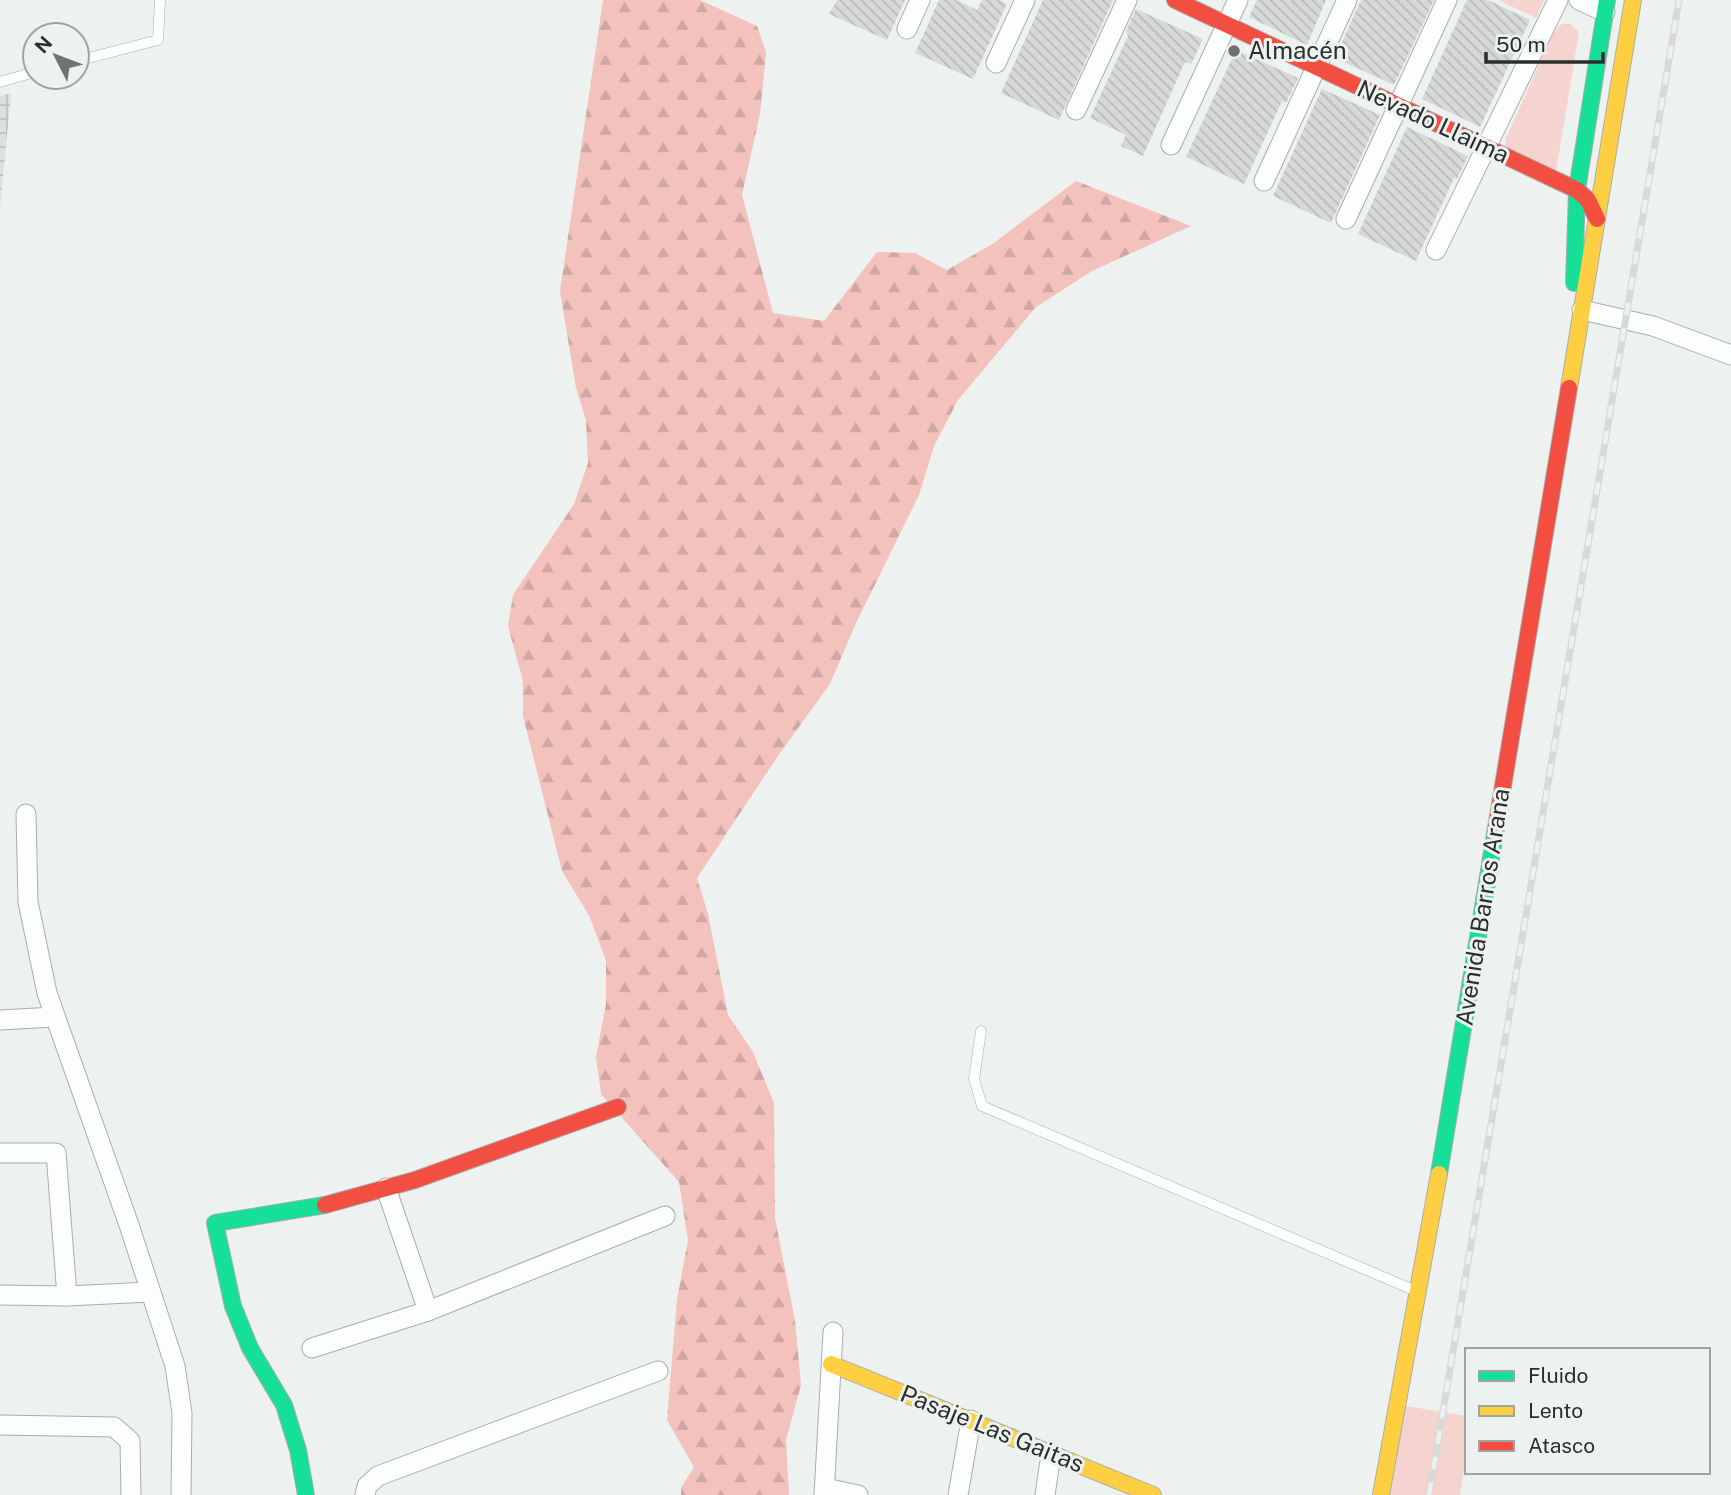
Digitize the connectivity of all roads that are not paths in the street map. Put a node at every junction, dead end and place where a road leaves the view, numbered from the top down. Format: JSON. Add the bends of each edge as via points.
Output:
{"nodes":[{"id":1,"x":160,"y":0,"type":"edge"},
{"id":2,"x":920,"y":0,"type":"edge"},
{"id":3,"x":1025,"y":0,"type":"edge"},
{"id":4,"x":1127,"y":0,"type":"edge"},
{"id":5,"x":1175,"y":0,"type":"edge"},
{"id":6,"x":1238,"y":0,"type":"edge"},
{"id":7,"x":1347,"y":0,"type":"edge"},
{"id":8,"x":1447,"y":0,"type":"edge"},
{"id":9,"x":1558,"y":0,"type":"edge"},
{"id":10,"x":1579,"y":0,"type":"edge"},
{"id":11,"x":1627,"y":0,"type":"edge"},
{"id":12,"x":1633,"y":0,"type":"edge"},
{"id":13,"x":1606,"y":6,"type":"edge"},
{"id":14,"x":1227,"y":24,"type":"junction"},
{"id":15,"x":906,"y":29,"type":"dead end"},
{"id":16,"x":1626,"y":39,"type":"junction"},
{"id":17,"x":91,"y":57,"type":"edge"},
{"id":18,"x":996,"y":63,"type":"dead end"},
{"id":19,"x":1316,"y":67,"type":"junction"},
{"id":20,"x":21,"y":76,"type":"edge"},
{"id":21,"x":0,"y":82,"type":"edge"},
{"id":22,"x":1399,"y":106,"type":"junction"},
{"id":23,"x":1076,"y":110,"type":"dead end"},
{"id":24,"x":1171,"y":145,"type":"dead end"},
{"id":25,"x":1485,"y":147,"type":"junction"},
{"id":26,"x":1264,"y":181,"type":"dead end"},
{"id":27,"x":1577,"y":190,"type":"junction"},
{"id":28,"x":1346,"y":219,"type":"dead end"},
{"id":29,"x":1597,"y":219,"type":"junction"},
{"id":30,"x":1436,"y":250,"type":"dead end"},
{"id":31,"x":1582,"y":310,"type":"junction"},
{"id":32,"x":1577,"y":338,"type":"junction"},
{"id":33,"x":1731,"y":355,"type":"edge"},
{"id":34,"x":26,"y":814,"type":"dead end"},
{"id":35,"x":54,"y":1017,"type":"junction"},
{"id":36,"x":0,"y":1020,"type":"edge"},
{"id":37,"x":981,"y":1031,"type":"dead end"},
{"id":38,"x":618,"y":1107,"type":"dead end"},
{"id":39,"x":0,"y":1153,"type":"edge"},
{"id":40,"x":386,"y":1188,"type":"junction"},
{"id":41,"x":665,"y":1216,"type":"dead end"},
{"id":42,"x":150,"y":1292,"type":"junction"},
{"id":43,"x":1419,"y":1293,"type":"junction"},
{"id":44,"x":0,"y":1295,"type":"edge"},
{"id":45,"x":67,"y":1296,"type":"junction"},
{"id":46,"x":428,"y":1311,"type":"junction"},
{"id":47,"x":833,"y":1332,"type":"dead end"},
{"id":48,"x":312,"y":1348,"type":"dead end"},
{"id":49,"x":831,"y":1364,"type":"junction"},
{"id":50,"x":658,"y":1371,"type":"dead end"},
{"id":51,"x":971,"y":1420,"type":"junction"},
{"id":52,"x":0,"y":1425,"type":"edge"},
{"id":53,"x":1051,"y":1454,"type":"junction"},
{"id":54,"x":825,"y":1492,"type":"edge"},
{"id":55,"x":1148,"y":1494,"type":"edge"},
{"id":56,"x":131,"y":1495,"type":"edge"},
{"id":57,"x":181,"y":1495,"type":"edge"},
{"id":58,"x":306,"y":1495,"type":"edge"},
{"id":59,"x":365,"y":1495,"type":"edge"},
{"id":60,"x":858,"y":1495,"type":"edge"},
{"id":61,"x":958,"y":1495,"type":"edge"},
{"id":62,"x":1045,"y":1495,"type":"edge"},
{"id":63,"x":1380,"y":1495,"type":"edge"}],
"edges":[{"from":1,"to":17,"type":"lane","via":[[158,40]]},
{"from":2,"to":15,"type":"street"},
{"from":3,"to":18,"type":"street"},
{"from":4,"to":23,"type":"street"},
{"from":5,"to":14,"type":"main road","name":"Nevado Llaima"},
{"from":6,"to":14,"type":"street"},
{"from":7,"to":19,"type":"street"},
{"from":8,"to":22,"type":"street"},
{"from":9,"to":25,"type":"street"},
{"from":10,"to":13,"type":"street"},
{"from":11,"to":13,"type":"main road"},
{"from":12,"to":16,"type":"main road","name":"Avenida Barros Arana"},
{"from":13,"to":16,"type":"main road"},
{"from":13,"to":27,"type":"main road","name":"Avenida Barros Arana"},
{"from":14,"to":19,"type":"main road","name":"Nevado Llaima"},
{"from":14,"to":24,"type":"street"},
{"from":16,"to":29,"type":"main road","name":"Avenida Barros Arana"},
{"from":19,"to":22,"type":"main road","name":"Nevado Llaima"},
{"from":19,"to":26,"type":"street"},
{"from":20,"to":21,"type":"lane"},
{"from":22,"to":25,"type":"main road","name":"Nevado Llaima"},
{"from":22,"to":28,"type":"street"},
{"from":25,"to":27,"type":"main road","name":"Nevado Llaima"},
{"from":25,"to":30,"type":"street"},
{"from":27,"to":29,"type":"main road"},
{"from":27,"to":32,"type":"main road","name":"Avenida Barros Arana","via":[[1573,267]]},
{"from":29,"to":31,"type":"main road","name":"Avenida Barros Arana"},
{"from":31,"to":32,"type":"main road","name":"Avenida Barros Arana"},
{"from":31,"to":33,"type":"street","via":[[1653,326]]},
{"from":32,"to":43,"type":"main road","name":"Avenida Barros Arana"},
{"from":34,"to":35,"type":"street","via":[[30,911]]},
{"from":35,"to":36,"type":"street"},
{"from":35,"to":42,"type":"street"},
{"from":37,"to":43,"type":"lane","via":[[974,1079],[982,1106]]},
{"from":38,"to":40,"type":"main road"},
{"from":39,"to":45,"type":"street","via":[[56,1153]]},
{"from":40,"to":46,"type":"street"},
{"from":40,"to":58,"type":"main road","via":[[323,1206],[215,1223],[233,1306],[250,1348],[284,1405]]},
{"from":41,"to":46,"type":"street"},
{"from":42,"to":45,"type":"street"},
{"from":42,"to":57,"type":"street","via":[[179,1388]]},
{"from":43,"to":63,"type":"main road","name":"Avenida Barros Arana"},
{"from":44,"to":45,"type":"street"},
{"from":46,"to":48,"type":"street"},
{"from":47,"to":49,"type":"street"},
{"from":49,"to":51,"type":"main road","name":"Pasaje Las Gaitas"},
{"from":49,"to":54,"type":"street"},
{"from":50,"to":59,"type":"street","via":[[377,1476]]},
{"from":51,"to":53,"type":"main road","name":"Pasaje Las Gaitas"},
{"from":51,"to":61,"type":"street"},
{"from":52,"to":56,"type":"street","via":[[114,1427],[130,1441]]},
{"from":53,"to":55,"type":"main road","name":"Pasaje Las Gaitas"},
{"from":53,"to":62,"type":"street"},
{"from":54,"to":60,"type":"street"}]}
